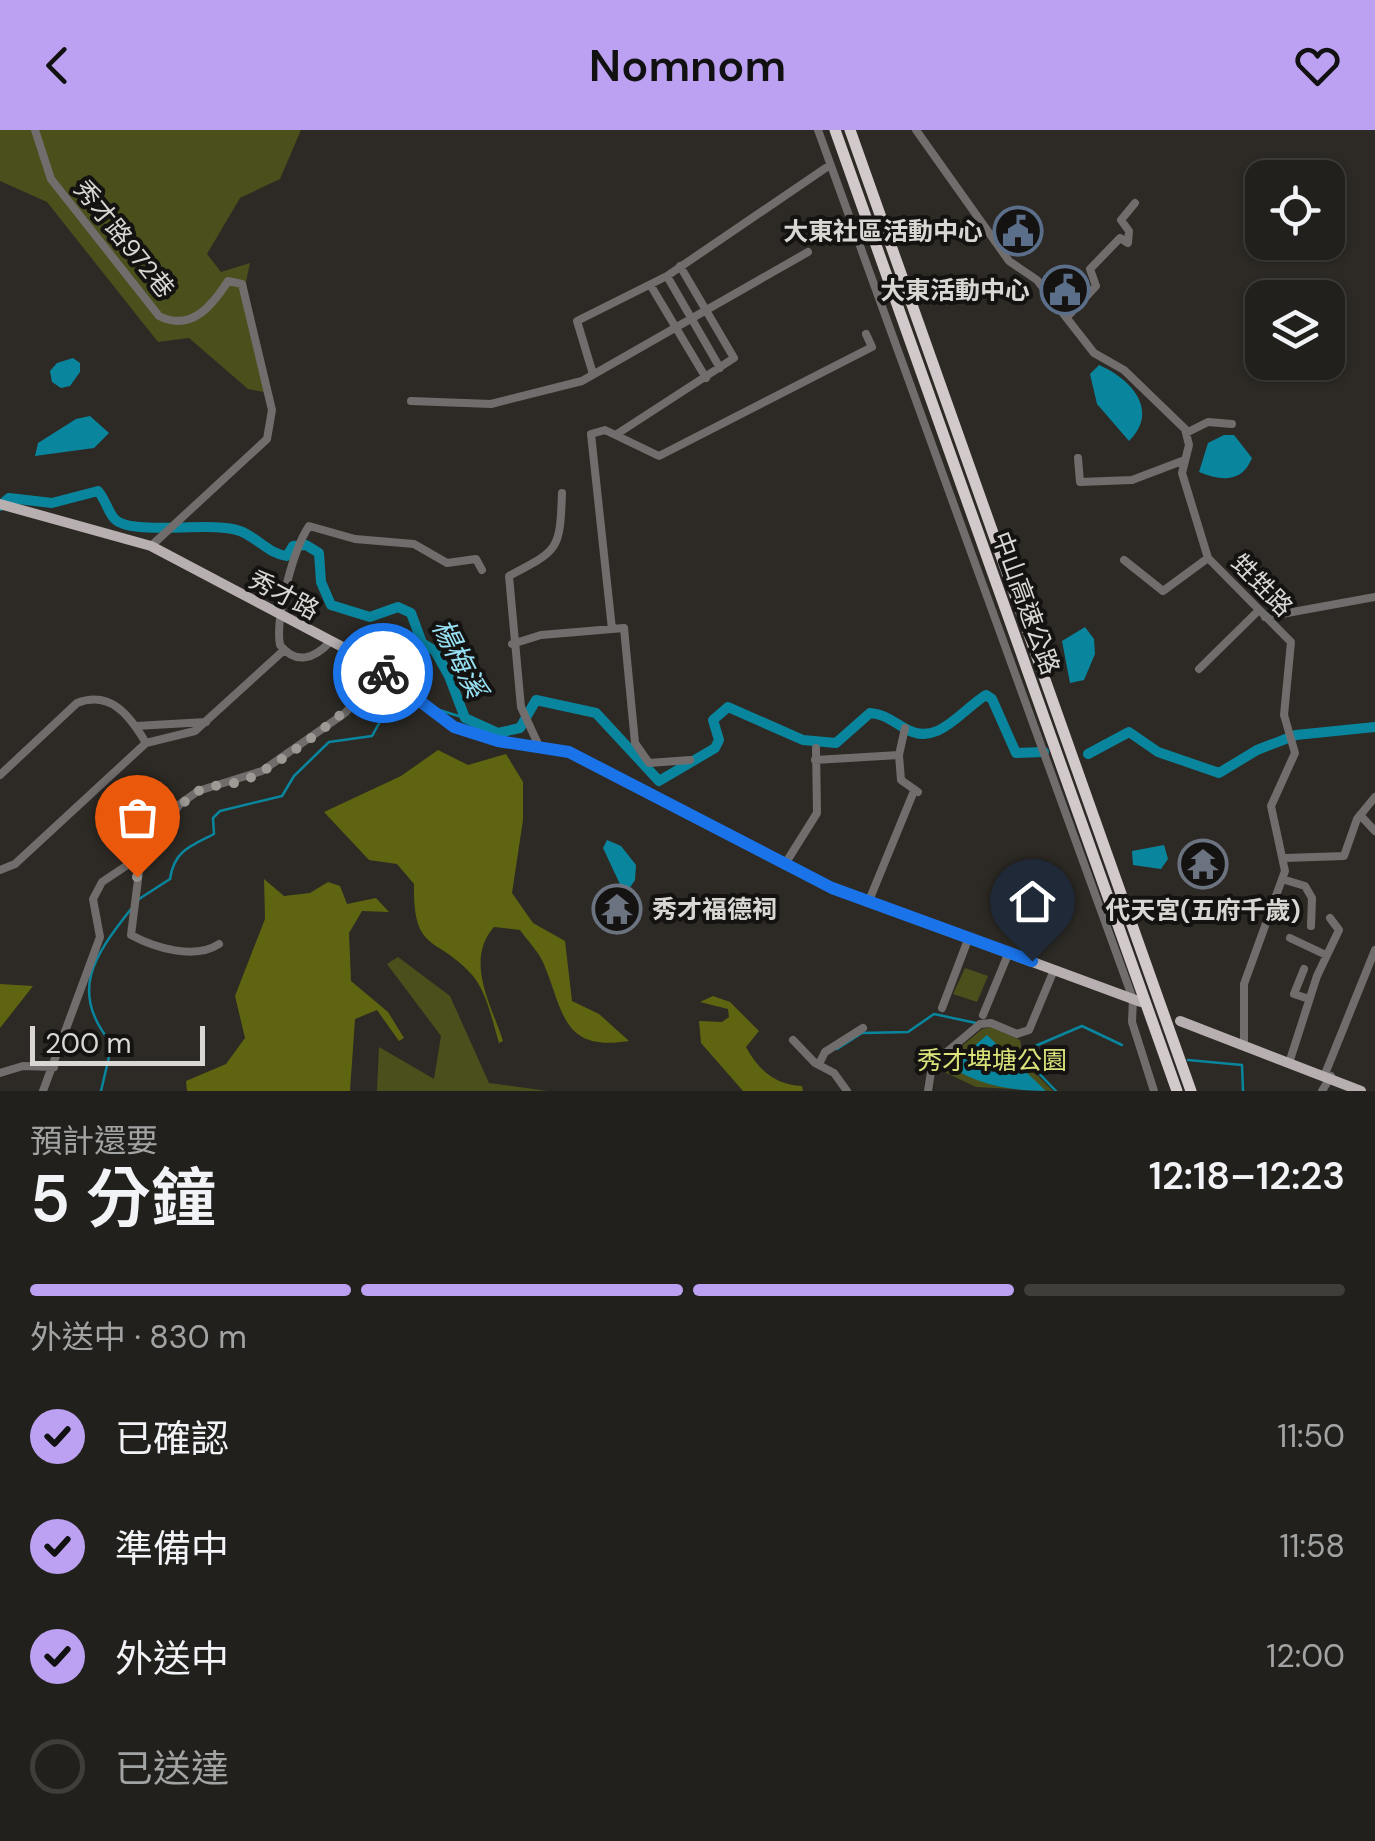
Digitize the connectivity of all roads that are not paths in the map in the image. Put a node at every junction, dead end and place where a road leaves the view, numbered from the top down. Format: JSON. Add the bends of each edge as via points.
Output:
{"nodes":[{"id":1,"x":36,"y":130,"type":"edge"},
{"id":2,"x":818,"y":130,"type":"edge"},
{"id":3,"x":834,"y":130,"type":"edge"},
{"id":4,"x":850,"y":130,"type":"edge"},
{"id":5,"x":916,"y":130,"type":"edge"},
{"id":6,"x":830,"y":165,"type":"junction"},
{"id":7,"x":1136,"y":203,"type":"dead end"},
{"id":8,"x":808,"y":252,"type":"dead end"},
{"id":9,"x":680,"y":266,"type":"junction"},
{"id":10,"x":667,"y":276,"type":"junction"},
{"id":11,"x":651,"y":286,"type":"junction"},
{"id":12,"x":708,"y":310,"type":"junction"},
{"id":13,"x":1067,"y":317,"type":"junction"},
{"id":14,"x":693,"y":319,"type":"junction"},
{"id":15,"x":677,"y":329,"type":"junction"},
{"id":16,"x":866,"y":334,"type":"dead end"},
{"id":17,"x":720,"y":368,"type":"junction"},
{"id":18,"x":592,"y":374,"type":"junction"},
{"id":19,"x":706,"y":378,"type":"junction"},
{"id":20,"x":411,"y":401,"type":"dead end"},
{"id":21,"x":1232,"y":424,"type":"dead end"},
{"id":22,"x":1186,"y":433,"type":"junction"},
{"id":23,"x":617,"y":434,"type":"junction"},
{"id":24,"x":1078,"y":458,"type":"dead end"},
{"id":25,"x":1182,"y":461,"type":"junction"},
{"id":26,"x":562,"y":493,"type":"dead end"},
{"id":27,"x":0,"y":504,"type":"edge"},
{"id":28,"x":150,"y":546,"type":"junction"},
{"id":29,"x":1208,"y":558,"type":"junction"},
{"id":30,"x":1124,"y":560,"type":"dead end"},
{"id":31,"x":482,"y":570,"type":"dead end"},
{"id":32,"x":1375,"y":597,"type":"edge"},
{"id":33,"x":1261,"y":614,"type":"junction"},
{"id":34,"x":282,"y":616,"type":"junction"},
{"id":35,"x":612,"y":629,"type":"junction"},
{"id":36,"x":330,"y":642,"type":"junction"},
{"id":37,"x":512,"y":644,"type":"junction"},
{"id":38,"x":284,"y":651,"type":"junction"},
{"id":39,"x":1199,"y":669,"type":"dead end"},
{"id":40,"x":383,"y":672,"type":"junction"},
{"id":41,"x":206,"y":722,"type":"junction"},
{"id":42,"x":136,"y":726,"type":"junction"},
{"id":43,"x":905,"y":728,"type":"dead end"},
{"id":44,"x":146,"y":743,"type":"junction"},
{"id":45,"x":538,"y":744,"type":"junction"},
{"id":46,"x":816,"y":748,"type":"dead end"},
{"id":47,"x":898,"y":755,"type":"junction"},
{"id":48,"x":690,"y":760,"type":"dead end"},
{"id":49,"x":815,"y":760,"type":"junction"},
{"id":50,"x":0,"y":774,"type":"edge"},
{"id":51,"x":1375,"y":797,"type":"edge"},
{"id":52,"x":1360,"y":815,"type":"junction"},
{"id":53,"x":1375,"y":831,"type":"edge"},
{"id":54,"x":141,"y":856,"type":"junction"},
{"id":55,"x":1285,"y":858,"type":"junction"},
{"id":56,"x":786,"y":864,"type":"junction"},
{"id":57,"x":0,"y":870,"type":"edge"},
{"id":58,"x":1282,"y":879,"type":"junction"},
{"id":59,"x":868,"y":903,"type":"junction"},
{"id":60,"x":1330,"y":918,"type":"dead end"},
{"id":61,"x":1311,"y":926,"type":"dead end"},
{"id":62,"x":969,"y":937,"type":"junction"},
{"id":63,"x":1290,"y":938,"type":"dead end"},
{"id":64,"x":220,"y":944,"type":"dead end"},
{"id":65,"x":1375,"y":950,"type":"edge"},
{"id":66,"x":1009,"y":952,"type":"junction"},
{"id":67,"x":1326,"y":956,"type":"junction"},
{"id":68,"x":1304,"y":969,"type":"dead end"},
{"id":69,"x":1054,"y":970,"type":"junction"},
{"id":70,"x":1309,"y":999,"type":"junction"},
{"id":71,"x":1137,"y":1001,"type":"junction"},
{"id":72,"x":942,"y":1008,"type":"dead end"},
{"id":73,"x":1180,"y":1021,"type":"dead end"},
{"id":74,"x":980,"y":1023,"type":"junction"},
{"id":75,"x":863,"y":1028,"type":"dead end"},
{"id":76,"x":793,"y":1040,"type":"dead end"},
{"id":77,"x":1244,"y":1045,"type":"junction"},
{"id":78,"x":1290,"y":1060,"type":"junction"},
{"id":79,"x":819,"y":1064,"type":"junction"},
{"id":80,"x":54,"y":1067,"type":"junction"},
{"id":81,"x":0,"y":1073,"type":"edge"},
{"id":82,"x":1328,"y":1075,"type":"junction"},
{"id":83,"x":43,"y":1091,"type":"edge"},
{"id":84,"x":847,"y":1091,"type":"edge"},
{"id":85,"x":928,"y":1091,"type":"edge"},
{"id":86,"x":1154,"y":1091,"type":"edge"},
{"id":87,"x":1177,"y":1091,"type":"edge"},
{"id":88,"x":1191,"y":1091,"type":"edge"},
{"id":89,"x":1322,"y":1091,"type":"edge"},
{"id":90,"x":1361,"y":1091,"type":"edge"}],
"edges":[{"from":1,"to":28,"type":"street","name":"秀才路972巷","via":[[51,179],[159,316],[194,318],[228,281],[242,284],[272,410],[267,439]]},
{"from":2,"to":6,"type":"street"},
{"from":3,"to":87,"type":"highway","name":"中山高速公路"},
{"from":4,"to":88,"type":"highway","name":"中山高速公路"},
{"from":5,"to":13,"type":"street","via":[[1009,261],[1025,268]]},
{"from":6,"to":9,"type":"street"},
{"from":6,"to":71,"type":"street"},
{"from":7,"to":13,"type":"street","via":[[1121,220],[1130,230],[1128,243],[1120,238],[1095,262],[1090,269],[1096,286]]},
{"from":8,"to":12,"type":"street"},
{"from":9,"to":10,"type":"street"},
{"from":9,"to":12,"type":"street"},
{"from":10,"to":11,"type":"street"},
{"from":10,"to":14,"type":"street"},
{"from":11,"to":15,"type":"street"},
{"from":11,"to":18,"type":"street","via":[[577,322]]},
{"from":12,"to":14,"type":"street"},
{"from":12,"to":17,"type":"street","via":[[734,358]]},
{"from":13,"to":22,"type":"street","via":[[1094,354],[1124,370]]},
{"from":14,"to":15,"type":"street"},
{"from":14,"to":17,"type":"street"},
{"from":15,"to":18,"type":"street"},
{"from":15,"to":19,"type":"street"},
{"from":16,"to":23,"type":"street","via":[[872,347],[674,450],[650,454]]},
{"from":17,"to":19,"type":"street"},
{"from":18,"to":20,"type":"street","via":[[491,404]]},
{"from":19,"to":23,"type":"street"},
{"from":21,"to":22,"type":"street","via":[[1208,422]]},
{"from":22,"to":25,"type":"street","name":"甡甡路","via":[[1190,444]]},
{"from":23,"to":35,"type":"street","via":[[590,434]]},
{"from":24,"to":25,"type":"street","via":[[1080,482],[1132,480]]},
{"from":25,"to":29,"type":"street","name":"甡甡路"},
{"from":26,"to":37,"type":"street","via":[[560,543],[509,576]]},
{"from":27,"to":28,"type":"main road","name":"秀才路"},
{"from":28,"to":34,"type":"main road","name":"秀才路"},
{"from":29,"to":30,"type":"street","via":[[1163,591]]},
{"from":29,"to":33,"type":"street","name":"甡甡路"},
{"from":31,"to":34,"type":"street","via":[[476,559],[447,563],[414,544],[355,539],[313,525],[295,555]]},
{"from":32,"to":33,"type":"street"},
{"from":33,"to":39,"type":"street"},
{"from":33,"to":55,"type":"street","name":"甡甡路","via":[[1292,648],[1284,715],[1294,759],[1271,806]]},
{"from":34,"to":36,"type":"main road","name":"秀才路"},
{"from":34,"to":38,"type":"street","via":[[278,636]]},
{"from":35,"to":37,"type":"street"},
{"from":35,"to":48,"type":"street","via":[[624,628],[635,744],[649,763]]},
{"from":36,"to":38,"type":"street","via":[[312,657]]},
{"from":36,"to":40,"type":"main road","name":"秀才路"},
{"from":37,"to":45,"type":"street","via":[[521,707]]},
{"from":38,"to":41,"type":"street"},
{"from":40,"to":45,"type":"main road","name":"秀才路","via":[[454,727]]},
{"from":40,"to":54,"type":"street","via":[[344,713],[262,772],[206,788],[180,804]]},
{"from":41,"to":42,"type":"street"},
{"from":41,"to":44,"type":"street","via":[[180,737]]},
{"from":42,"to":44,"type":"street"},
{"from":42,"to":50,"type":"street","via":[[118,706],[86,699]]},
{"from":43,"to":47,"type":"street"},
{"from":44,"to":57,"type":"street","via":[[15,864]]},
{"from":45,"to":56,"type":"main road","name":"秀才路","via":[[587,761]]},
{"from":46,"to":49,"type":"street"},
{"from":47,"to":49,"type":"street"},
{"from":47,"to":59,"type":"street","via":[[901,780],[916,791]]},
{"from":49,"to":56,"type":"street","via":[[817,813]]},
{"from":51,"to":52,"type":"street"},
{"from":52,"to":53,"type":"street"},
{"from":52,"to":55,"type":"street","via":[[1344,856]]},
{"from":54,"to":64,"type":"street","via":[[132,934],[188,954],[205,954]]},
{"from":54,"to":80,"type":"street","via":[[95,891],[100,937]]},
{"from":55,"to":58,"type":"street","name":"甡甡路"},
{"from":56,"to":59,"type":"main road","name":"秀才路"},
{"from":58,"to":61,"type":"street","via":[[1305,886],[1312,898]]},
{"from":58,"to":77,"type":"street","name":"甡甡路","via":[[1244,984]]},
{"from":59,"to":62,"type":"main road","name":"秀才路"},
{"from":60,"to":67,"type":"street","via":[[1338,930]]},
{"from":62,"to":66,"type":"main road","name":"秀才路"},
{"from":62,"to":72,"type":"street"},
{"from":63,"to":67,"type":"street"},
{"from":65,"to":82,"type":"street"},
{"from":66,"to":69,"type":"main road","name":"秀才路"},
{"from":66,"to":74,"type":"street"},
{"from":67,"to":70,"type":"street"},
{"from":68,"to":70,"type":"street","via":[[1294,994]]},
{"from":69,"to":71,"type":"main road","name":"秀才路"},
{"from":69,"to":74,"type":"street","via":[[1030,1030],[1017,1034]]},
{"from":70,"to":78,"type":"street"},
{"from":71,"to":86,"type":"street","via":[[1132,1022]]},
{"from":73,"to":77,"type":"main road"},
{"from":74,"to":85,"type":"street","via":[[942,1056]]},
{"from":75,"to":79,"type":"street","via":[[825,1052]]},
{"from":76,"to":79,"type":"street"},
{"from":77,"to":78,"type":"main road"},
{"from":78,"to":82,"type":"main road"},
{"from":79,"to":84,"type":"street"},
{"from":80,"to":81,"type":"street"},
{"from":80,"to":83,"type":"street"},
{"from":82,"to":89,"type":"street"},
{"from":82,"to":90,"type":"main road"}]}
